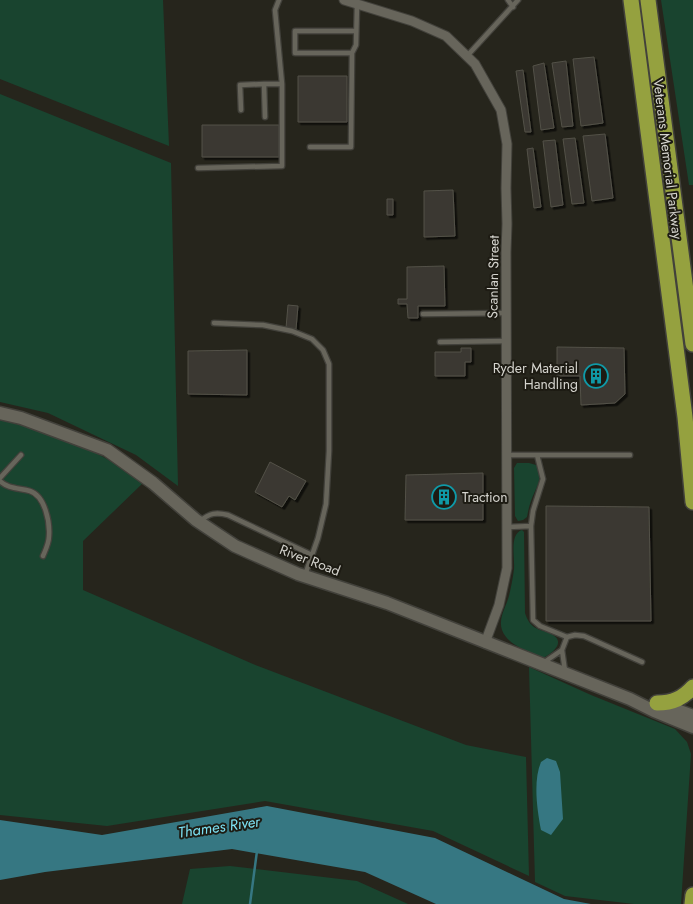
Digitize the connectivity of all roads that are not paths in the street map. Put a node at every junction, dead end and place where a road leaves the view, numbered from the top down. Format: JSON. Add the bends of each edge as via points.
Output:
{"nodes":[{"id":1,"x":279,"y":0,"type":"edge"},
{"id":2,"x":344,"y":0,"type":"edge"},
{"id":3,"x":508,"y":0,"type":"edge"},
{"id":4,"x":518,"y":0,"type":"edge"},
{"id":5,"x":631,"y":0,"type":"edge"},
{"id":6,"x":648,"y":0,"type":"edge"},
{"id":7,"x":356,"y":3,"type":"junction"},
{"id":8,"x":513,"y":7,"type":"junction"},
{"id":9,"x":356,"y":31,"type":"junction"},
{"id":10,"x":352,"y":53,"type":"junction"},
{"id":11,"x":467,"y":56,"type":"junction"},
{"id":12,"x":264,"y":84,"type":"junction"},
{"id":13,"x":282,"y":84,"type":"junction"},
{"id":14,"x":241,"y":110,"type":"dead end"},
{"id":15,"x":265,"y":117,"type":"dead end"},
{"id":16,"x":310,"y":147,"type":"dead end"},
{"id":17,"x":198,"y":168,"type":"dead end"},
{"id":18,"x":506,"y":313,"type":"junction"},
{"id":19,"x":423,"y":314,"type":"dead end"},
{"id":20,"x":214,"y":323,"type":"dead end"},
{"id":21,"x":506,"y":341,"type":"junction"},
{"id":22,"x":440,"y":342,"type":"dead end"},
{"id":23,"x":693,"y":344,"type":"edge"},
{"id":24,"x":0,"y":413,"type":"edge"},
{"id":25,"x":21,"y":455,"type":"dead end"},
{"id":26,"x":507,"y":455,"type":"junction"},
{"id":27,"x":537,"y":455,"type":"junction"},
{"id":28,"x":630,"y":455,"type":"dead end"},
{"id":29,"x":0,"y":480,"type":"edge"},
{"id":30,"x":693,"y":502,"type":"edge"},
{"id":31,"x":199,"y":522,"type":"junction"},
{"id":32,"x":531,"y":526,"type":"junction"},
{"id":33,"x":507,"y":527,"type":"junction"},
{"id":34,"x":312,"y":555,"type":"junction"},
{"id":35,"x":44,"y":556,"type":"dead end"},
{"id":36,"x":305,"y":576,"type":"junction"},
{"id":37,"x":567,"y":637,"type":"junction"},
{"id":38,"x":485,"y":643,"type":"junction"},
{"id":39,"x":562,"y":650,"type":"junction"},
{"id":40,"x":642,"y":662,"type":"dead end"},
{"id":41,"x":540,"y":664,"type":"junction"},
{"id":42,"x":566,"y":675,"type":"junction"},
{"id":43,"x":693,"y":687,"type":"edge"},
{"id":44,"x":630,"y":699,"type":"junction"},
{"id":45,"x":657,"y":703,"type":"junction"},
{"id":46,"x":693,"y":716,"type":"edge"},
{"id":47,"x":693,"y":727,"type":"edge"},
{"id":48,"x":693,"y":895,"type":"edge"},
{"id":49,"x":692,"y":904,"type":"edge"}],
"edges":[{"from":1,"to":13,"type":"lane","via":[[275,10]]},
{"from":2,"to":7,"type":"street","name":"Scanlan Street"},
{"from":3,"to":8,"type":"lane"},
{"from":4,"to":8,"type":"lane"},
{"from":5,"to":30,"type":"highway","name":"Veterans Memorial Parkway"},
{"from":6,"to":23,"type":"highway","name":"Veterans Memorial Parkway"},
{"from":7,"to":9,"type":"lane"},
{"from":7,"to":11,"type":"street","name":"Scanlan Street","via":[[446,36]]},
{"from":8,"to":11,"type":"lane"},
{"from":9,"to":10,"type":"lane","via":[[356,45]]},
{"from":9,"to":10,"type":"lane","via":[[295,31],[295,53]]},
{"from":10,"to":16,"type":"lane","via":[[351,147]]},
{"from":11,"to":18,"type":"street","name":"Scanlan Street","via":[[475,64],[501,110],[507,144]]},
{"from":12,"to":13,"type":"lane"},
{"from":12,"to":14,"type":"lane","via":[[240,85]]},
{"from":12,"to":15,"type":"lane"},
{"from":13,"to":17,"type":"lane","via":[[282,166]]},
{"from":18,"to":19,"type":"lane"},
{"from":18,"to":21,"type":"street","name":"Scanlan Street"},
{"from":20,"to":34,"type":"lane","via":[[263,325],[292,331],[312,339],[323,350],[329,364],[326,504]]},
{"from":21,"to":22,"type":"lane"},
{"from":21,"to":26,"type":"street","name":"Scanlan Street"},
{"from":24,"to":31,"type":"street","name":"River Road","via":[[107,450],[153,482]]},
{"from":25,"to":29,"type":"lane"},
{"from":26,"to":27,"type":"lane"},
{"from":26,"to":33,"type":"street","name":"Scanlan Street"},
{"from":27,"to":28,"type":"lane"},
{"from":27,"to":32,"type":"lane","via":[[543,479]]},
{"from":29,"to":35,"type":"lane","via":[[4,485],[38,496],[49,528]]},
{"from":31,"to":34,"type":"lane","via":[[216,512],[228,515]]},
{"from":31,"to":36,"type":"street","name":"River Road","via":[[235,546]]},
{"from":32,"to":33,"type":"lane"},
{"from":32,"to":37,"type":"lane","via":[[533,620]]},
{"from":33,"to":38,"type":"street","name":"Scanlan Street","via":[[504,587]]},
{"from":34,"to":36,"type":"lane"},
{"from":36,"to":38,"type":"street","name":"River Road","via":[[388,603]]},
{"from":37,"to":39,"type":"lane"},
{"from":37,"to":40,"type":"lane","via":[[584,636]]},
{"from":38,"to":41,"type":"street","name":"River Road"},
{"from":39,"to":41,"type":"lane"},
{"from":39,"to":42,"type":"lane"},
{"from":41,"to":42,"type":"street","name":"River Road"},
{"from":42,"to":44,"type":"street","name":"River Road"},
{"from":43,"to":45,"type":"highway","via":[[674,701]]},
{"from":44,"to":45,"type":"street","name":"River Road"},
{"from":44,"to":47,"type":"street","name":"River Road"},
{"from":45,"to":46,"type":"street","name":"River Road"},
{"from":48,"to":49,"type":"highway"}]}
